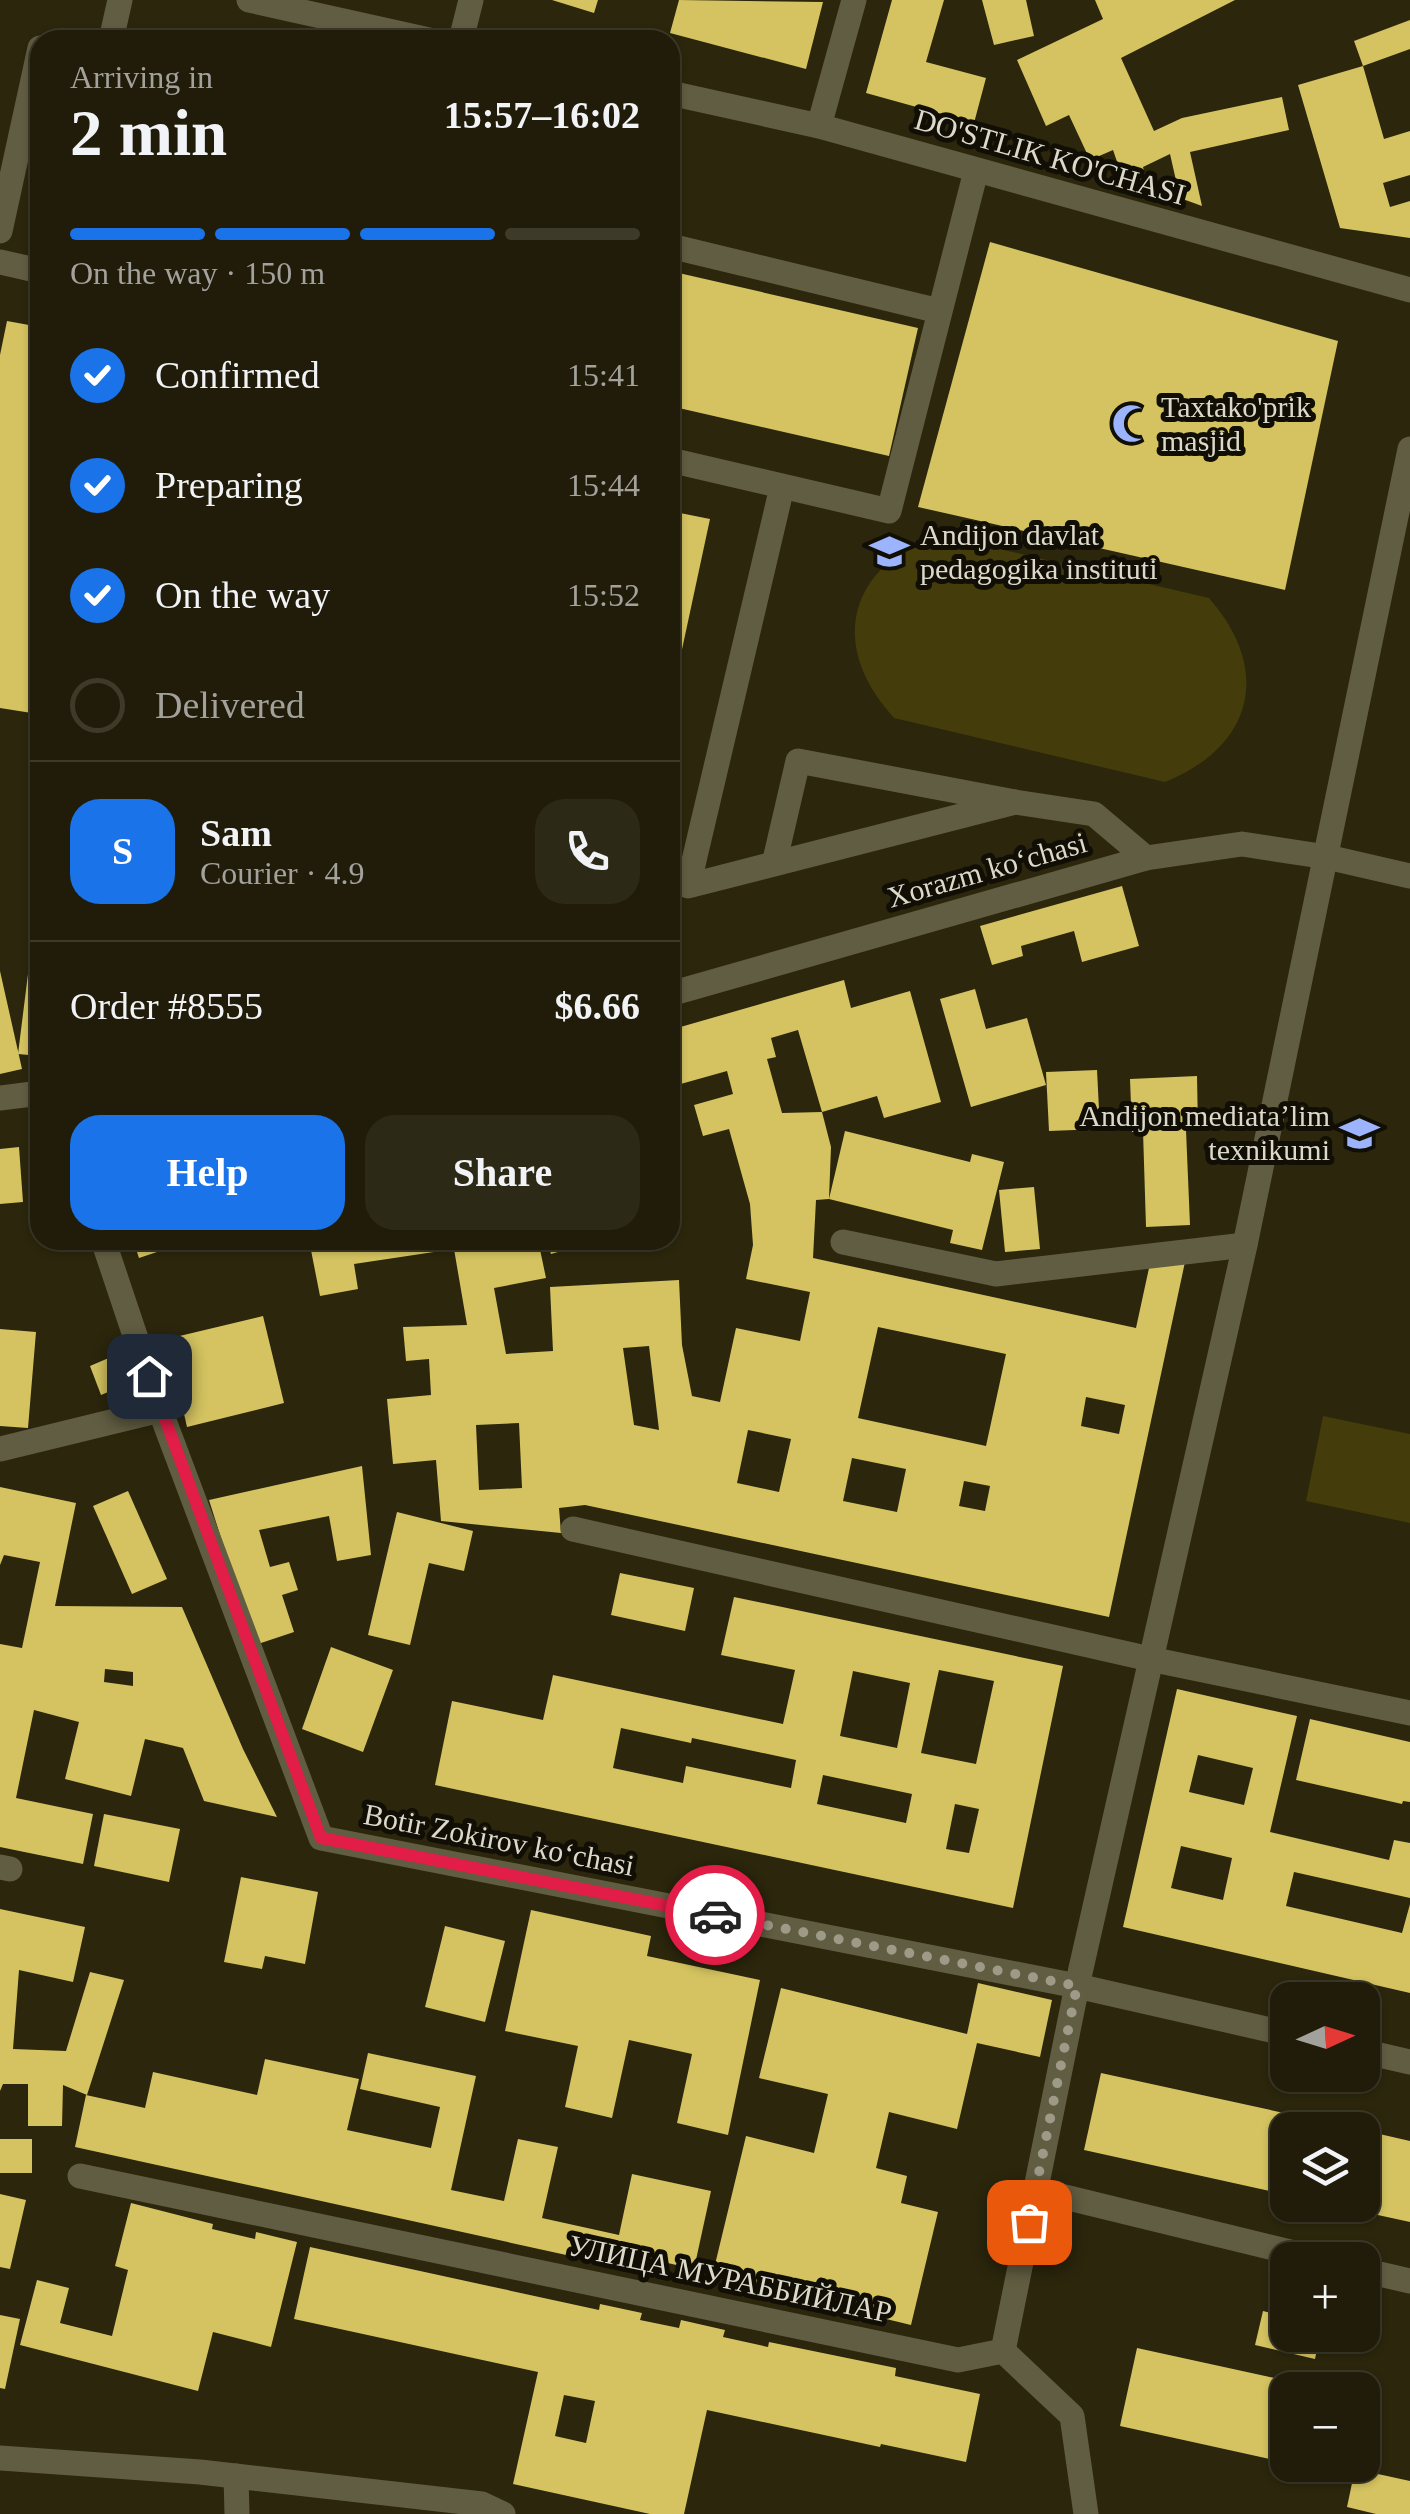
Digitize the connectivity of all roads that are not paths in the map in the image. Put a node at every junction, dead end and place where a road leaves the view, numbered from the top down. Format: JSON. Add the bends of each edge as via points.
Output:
{"nodes":[{"id":1,"x":120,"y":0,"type":"edge"},
{"id":2,"x":249,"y":0,"type":"edge"},
{"id":3,"x":471,"y":0,"type":"edge"},
{"id":4,"x":854,"y":0,"type":"edge"},
{"id":5,"x":113,"y":30,"type":"edge"},
{"id":6,"x":366,"y":30,"type":"edge"},
{"id":7,"x":464,"y":30,"type":"edge"},
{"id":8,"x":30,"y":87,"type":"edge"},
{"id":9,"x":680,"y":95,"type":"edge"},
{"id":10,"x":819,"y":126,"type":"junction"},
{"id":11,"x":976,"y":171,"type":"junction"},
{"id":12,"x":0,"y":231,"type":"edge"},
{"id":13,"x":680,"y":248,"type":"edge"},
{"id":14,"x":0,"y":262,"type":"edge"},
{"id":15,"x":30,"y":269,"type":"edge"},
{"id":16,"x":1410,"y":290,"type":"edge"},
{"id":17,"x":938,"y":311,"type":"junction"},
{"id":18,"x":1410,"y":448,"type":"edge"},
{"id":19,"x":680,"y":462,"type":"edge"},
{"id":20,"x":782,"y":487,"type":"junction"},
{"id":21,"x":1015,"y":802,"type":"junction"},
{"id":22,"x":1327,"y":857,"type":"junction"},
{"id":23,"x":1146,"y":858,"type":"junction"},
{"id":24,"x":774,"y":864,"type":"junction"},
{"id":25,"x":1410,"y":876,"type":"edge"},
{"id":26,"x":680,"y":991,"type":"edge"},
{"id":27,"x":30,"y":1094,"type":"edge"},
{"id":28,"x":0,"y":1098,"type":"edge"},
{"id":29,"x":843,"y":1242,"type":"dead end"},
{"id":30,"x":1245,"y":1246,"type":"junction"},
{"id":31,"x":106,"y":1250,"type":"edge"},
{"id":32,"x":160,"y":1410,"type":"junction"},
{"id":33,"x":0,"y":1450,"type":"edge"},
{"id":34,"x":572,"y":1529,"type":"dead end"},
{"id":35,"x":1150,"y":1659,"type":"junction"},
{"id":36,"x":1410,"y":1712,"type":"edge"},
{"id":37,"x":1077,"y":1986,"type":"junction"},
{"id":38,"x":1270,"y":2030,"type":"edge"},
{"id":39,"x":1380,"y":2055,"type":"edge"},
{"id":40,"x":1410,"y":2062,"type":"edge"},
{"id":41,"x":80,"y":2176,"type":"dead end"},
{"id":42,"x":1036,"y":2190,"type":"junction"},
{"id":43,"x":1270,"y":2247,"type":"edge"},
{"id":44,"x":1380,"y":2274,"type":"edge"},
{"id":45,"x":1410,"y":2281,"type":"edge"},
{"id":46,"x":1003,"y":2352,"type":"junction"},
{"id":47,"x":0,"y":2458,"type":"edge"},
{"id":48,"x":236,"y":2476,"type":"junction"},
{"id":49,"x":237,"y":2514,"type":"edge"},
{"id":50,"x":503,"y":2514,"type":"edge"},
{"id":51,"x":1086,"y":2514,"type":"edge"}],
"edges":[{"from":1,"to":5,"type":"street"},
{"from":2,"to":6,"type":"street"},
{"from":3,"to":7,"type":"street"},
{"from":4,"to":10,"type":"street"},
{"from":8,"to":12,"type":"street"},
{"from":9,"to":10,"type":"street","name":"DO'STLIK KO'CHASI"},
{"from":10,"to":11,"type":"street","name":"DO'STLIK KO'CHASI"},
{"from":11,"to":16,"type":"street","name":"DO'STLIK KO'CHASI"},
{"from":11,"to":17,"type":"street"},
{"from":13,"to":17,"type":"street"},
{"from":14,"to":15,"type":"street"},
{"from":17,"to":20,"type":"street","via":[[889,511]]},
{"from":18,"to":22,"type":"street"},
{"from":19,"to":20,"type":"street"},
{"from":20,"to":24,"type":"street","via":[[688,886]]},
{"from":21,"to":23,"type":"street","via":[[1094,814]]},
{"from":21,"to":24,"type":"street"},
{"from":21,"to":24,"type":"street","via":[[798,761]]},
{"from":22,"to":23,"type":"street","name":"Xorazm koʻchasi","via":[[1242,844]]},
{"from":22,"to":25,"type":"street","name":"Xorazm koʻchasi"},
{"from":22,"to":30,"type":"street"},
{"from":23,"to":26,"type":"street","name":"Xorazm koʻchasi"},
{"from":27,"to":28,"type":"street"},
{"from":29,"to":30,"type":"street","via":[[996,1274]]},
{"from":30,"to":35,"type":"street"},
{"from":31,"to":32,"type":"street","name":"Botir Zokirov koʻchasi"},
{"from":32,"to":33,"type":"street"},
{"from":32,"to":37,"type":"street","name":"Botir Zokirov koʻchasi","via":[[321,1838]]},
{"from":34,"to":35,"type":"street"},
{"from":35,"to":36,"type":"street"},
{"from":35,"to":37,"type":"street"},
{"from":37,"to":38,"type":"street","name":"Botir Zokirov koʻchasi"},
{"from":37,"to":42,"type":"street"},
{"from":39,"to":40,"type":"street"},
{"from":41,"to":46,"type":"street","name":"УЛИЦА МУРАББИЙЛАР","via":[[958,2360]]},
{"from":42,"to":43,"type":"street"},
{"from":42,"to":46,"type":"street"},
{"from":44,"to":45,"type":"street"},
{"from":46,"to":51,"type":"street","via":[[1072,2416]]},
{"from":47,"to":48,"type":"street"},
{"from":48,"to":49,"type":"street"},
{"from":48,"to":50,"type":"street","via":[[482,2504]]}]}
